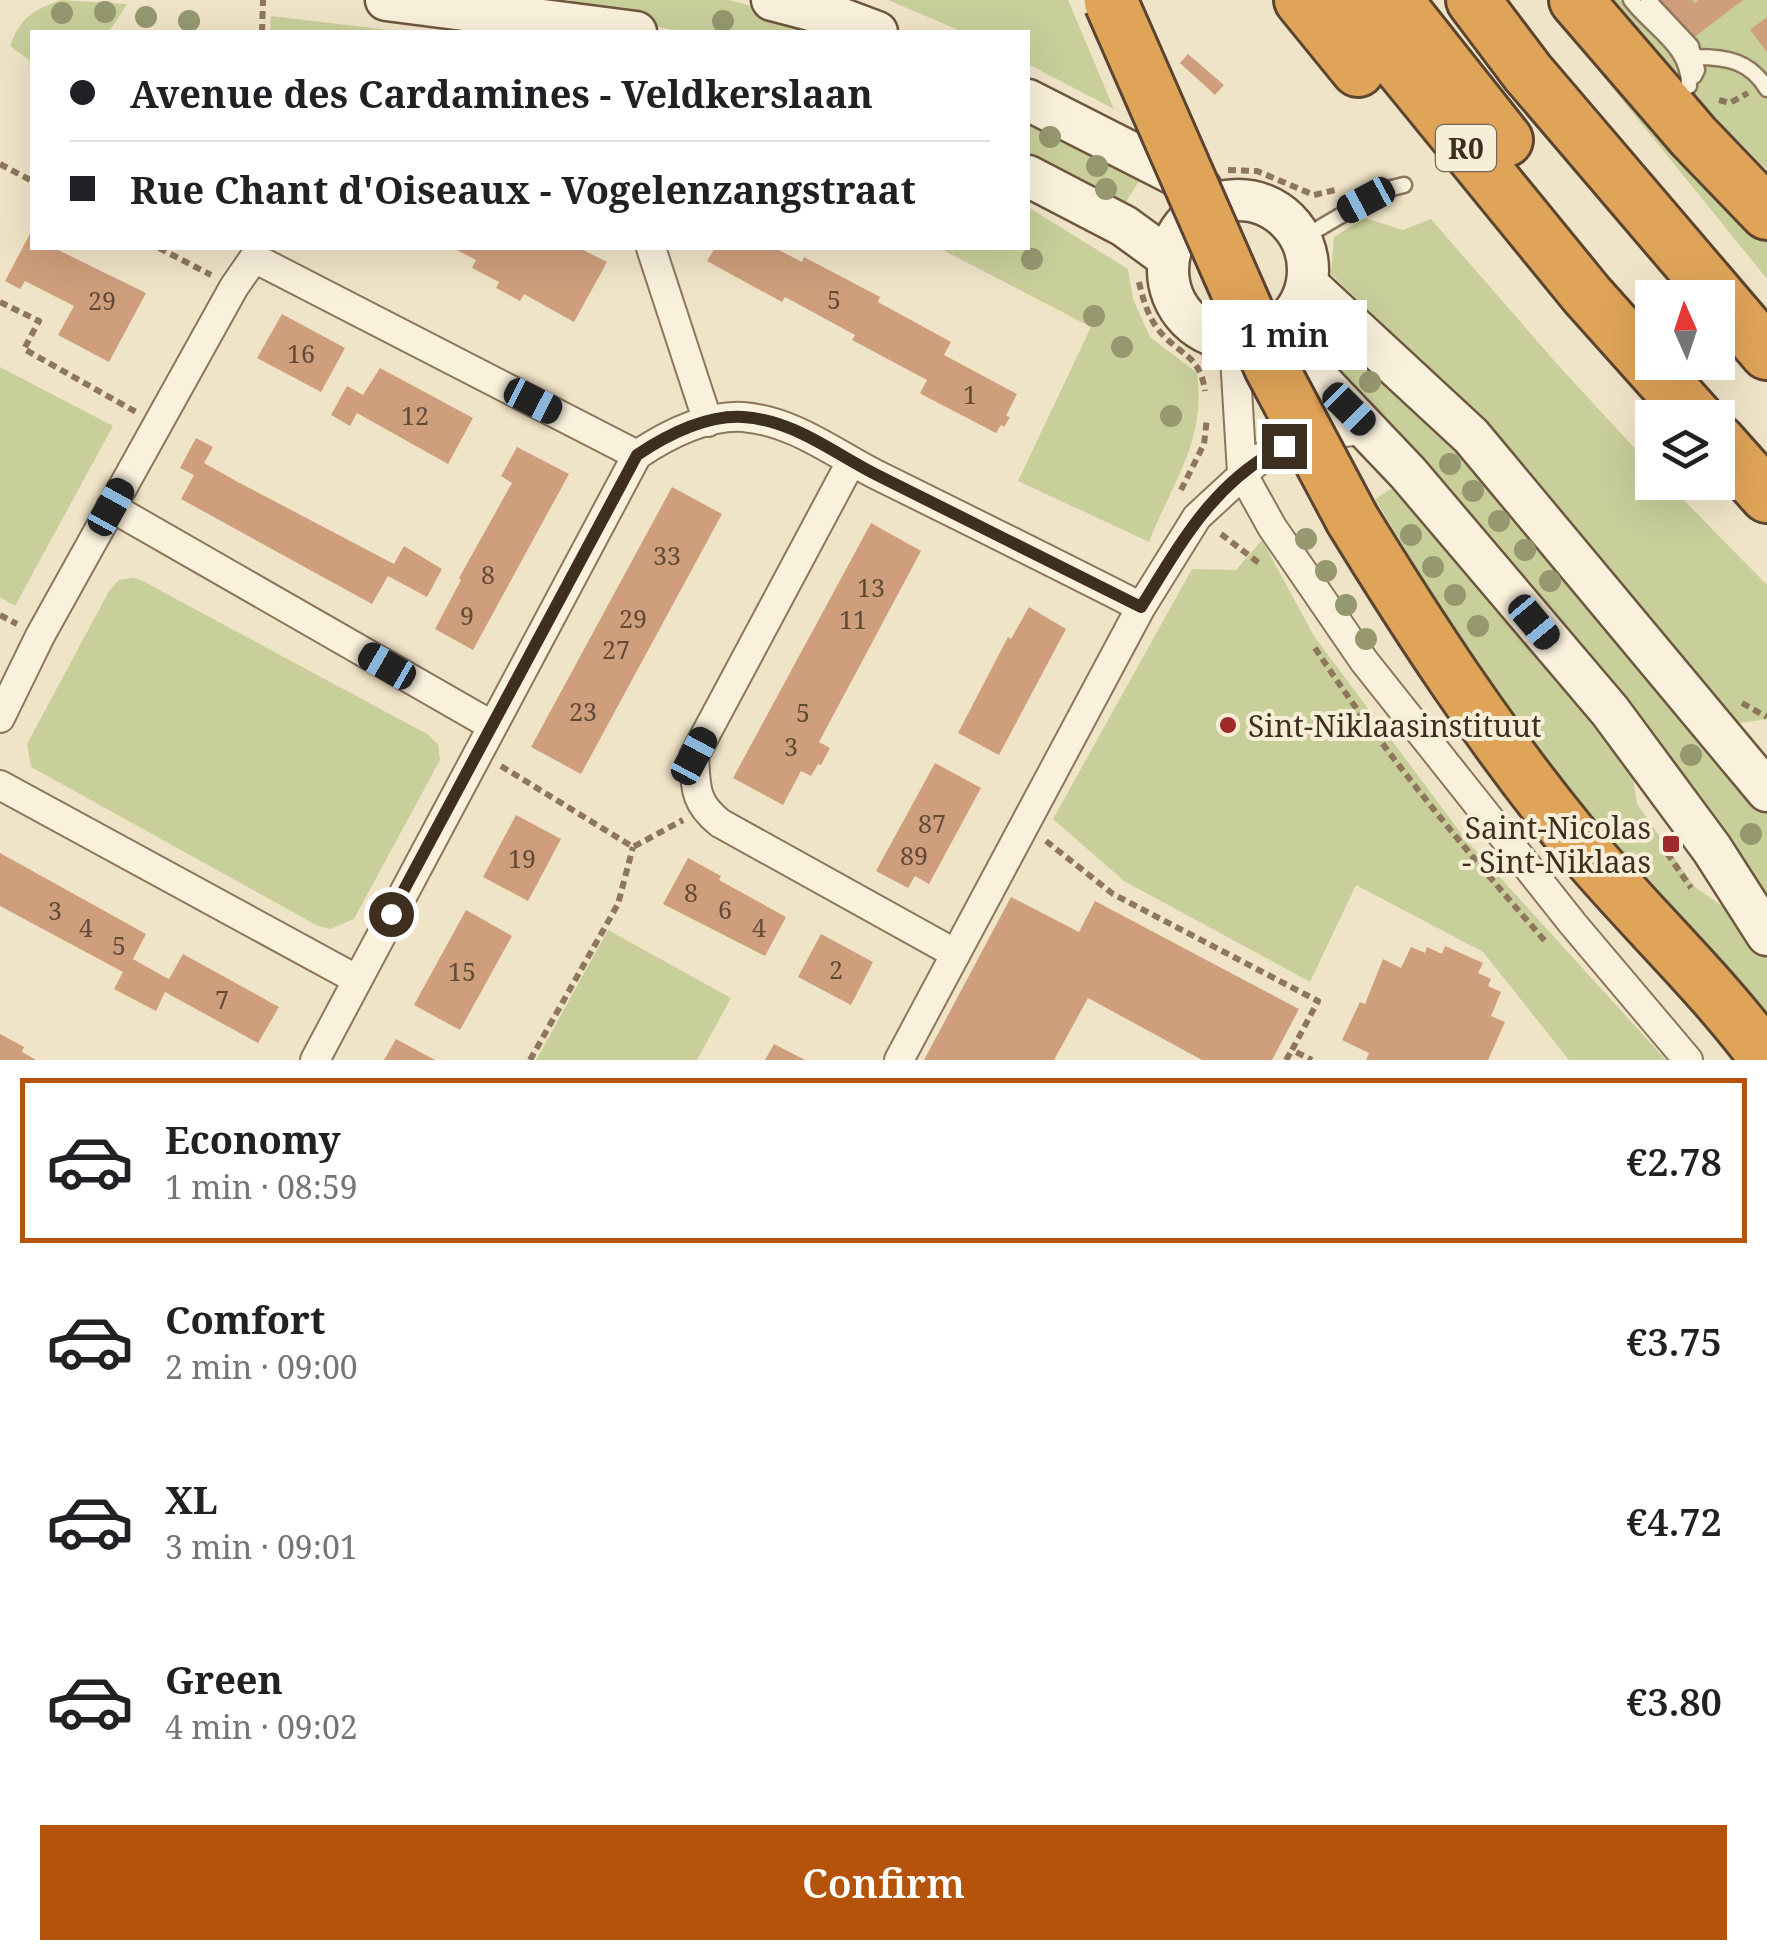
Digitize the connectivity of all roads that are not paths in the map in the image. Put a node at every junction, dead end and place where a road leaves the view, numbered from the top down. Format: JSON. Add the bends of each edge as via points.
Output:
{"nodes":[{"id":1,"x":386,"y":0,"type":"edge"},
{"id":2,"x":772,"y":0,"type":"edge"},
{"id":3,"x":1300,"y":0,"type":"edge"},
{"id":4,"x":1346,"y":0,"type":"edge"},
{"id":5,"x":1395,"y":0,"type":"edge"},
{"id":6,"x":1473,"y":0,"type":"edge"},
{"id":7,"x":1506,"y":0,"type":"edge"},
{"id":8,"x":1576,"y":0,"type":"edge"},
{"id":9,"x":1631,"y":0,"type":"edge"},
{"id":10,"x":1648,"y":0,"type":"edge"},
{"id":11,"x":1111,"y":1,"type":"edge"},
{"id":12,"x":620,"y":30,"type":"edge"},
{"id":13,"x":871,"y":30,"type":"edge"},
{"id":14,"x":1696,"y":57,"type":"junction"},
{"id":15,"x":1528,"y":73,"type":"junction"},
{"id":16,"x":1767,"y":89,"type":"edge"},
{"id":17,"x":1030,"y":101,"type":"edge"},
{"id":18,"x":1030,"y":177,"type":"edge"},
{"id":19,"x":1404,"y":185,"type":"dead end"},
{"id":20,"x":1217,"y":186,"type":"junction"},
{"id":21,"x":1767,"y":213,"type":"edge"},
{"id":22,"x":1301,"y":238,"type":"junction"},
{"id":23,"x":653,"y":250,"type":"edge"},
{"id":24,"x":1153,"y":267,"type":"junction"},
{"id":25,"x":1307,"y":284,"type":"junction"},
{"id":26,"x":1587,"y":295,"type":"junction"},
{"id":27,"x":1635,"y":323,"type":"edge"},
{"id":28,"x":1273,"y":331,"type":"junction"},
{"id":29,"x":1234,"y":340,"type":"junction"},
{"id":30,"x":1767,"y":353,"type":"edge"},
{"id":31,"x":1681,"y":400,"type":"edge"},
{"id":32,"x":708,"y":422,"type":"junction"},
{"id":33,"x":1368,"y":429,"type":"junction"},
{"id":34,"x":637,"y":455,"type":"junction"},
{"id":35,"x":1735,"y":461,"type":"edge"},
{"id":36,"x":851,"y":462,"type":"junction"},
{"id":37,"x":1242,"y":473,"type":"junction"},
{"id":38,"x":1767,"y":496,"type":"edge"},
{"id":39,"x":111,"y":507,"type":"junction"},
{"id":40,"x":1141,"y":607,"type":"junction"},
{"id":41,"x":0,"y":718,"type":"edge"},
{"id":42,"x":491,"y":725,"type":"junction"},
{"id":43,"x":0,"y":785,"type":"edge"},
{"id":44,"x":1767,"y":791,"type":"edge"},
{"id":45,"x":1767,"y":934,"type":"edge"},
{"id":46,"x":956,"y":954,"type":"junction"},
{"id":47,"x":356,"y":979,"type":"junction"},
{"id":48,"x":1767,"y":1059,"type":"edge"},
{"id":49,"x":315,"y":1060,"type":"edge"},
{"id":50,"x":899,"y":1060,"type":"edge"},
{"id":51,"x":1688,"y":1060,"type":"edge"}],
"edges":[{"from":1,"to":12,"type":"street"},
{"from":2,"to":13,"type":"street"},
{"from":3,"to":26,"type":"highway","via":[[1539,287]]},
{"from":4,"to":26,"type":"highway","number":"R0"},
{"from":5,"to":27,"type":"highway","via":[[1576,228]]},
{"from":6,"to":15,"type":"highway"},
{"from":7,"to":15,"type":"highway","via":[[1521,22]]},
{"from":8,"to":21,"type":"highway"},
{"from":9,"to":14,"type":"lane","via":[[1682,52],[1689,86]]},
{"from":10,"to":14,"type":"lane"},
{"from":11,"to":48,"type":"highway","bridge":true,"via":[[1304,434],[1417,625],[1570,834]]},
{"from":14,"to":16,"type":"lane","via":[[1739,62],[1758,73]]},
{"from":15,"to":30,"type":"highway"},
{"from":17,"to":20,"type":"street","via":[[1204,189]]},
{"from":18,"to":24,"type":"street","via":[[1124,226]]},
{"from":19,"to":22,"type":"lane"},
{"from":20,"to":22,"type":"street","via":[[1268,206]]},
{"from":20,"to":24,"type":"street"},
{"from":22,"to":25,"type":"street"},
{"from":23,"to":32,"type":"street"},
{"from":24,"to":29,"type":"street","via":[[1191,322]]},
{"from":25,"to":28,"type":"street"},
{"from":25,"to":44,"type":"street","via":[[1471,436]]},
{"from":26,"to":31,"type":"highway","number":"R0"},
{"from":28,"to":29,"type":"street"},
{"from":28,"to":33,"type":"street"},
{"from":29,"to":37,"type":"street"},
{"from":32,"to":34,"type":"street","via":[[666,436]]},
{"from":32,"to":36,"type":"street","via":[[740,417],[785,424]]},
{"from":33,"to":37,"type":"street","via":[[1284,446]]},
{"from":33,"to":45,"type":"street","via":[[1610,711]]},
{"from":34,"to":39,"type":"street","via":[[254,258]]},
{"from":34,"to":42,"type":"street"},
{"from":35,"to":38,"type":"highway","number":"R0"},
{"from":36,"to":40,"type":"street"},
{"from":36,"to":46,"type":"street","via":[[694,756],[697,794],[720,823]]},
{"from":37,"to":40,"type":"street","via":[[1197,517]]},
{"from":37,"to":51,"type":"street","via":[[1364,660]]},
{"from":39,"to":41,"type":"street"},
{"from":39,"to":42,"type":"street"},
{"from":40,"to":46,"type":"street"},
{"from":42,"to":47,"type":"street"},
{"from":43,"to":47,"type":"street"},
{"from":46,"to":50,"type":"street"},
{"from":47,"to":49,"type":"street"}]}
